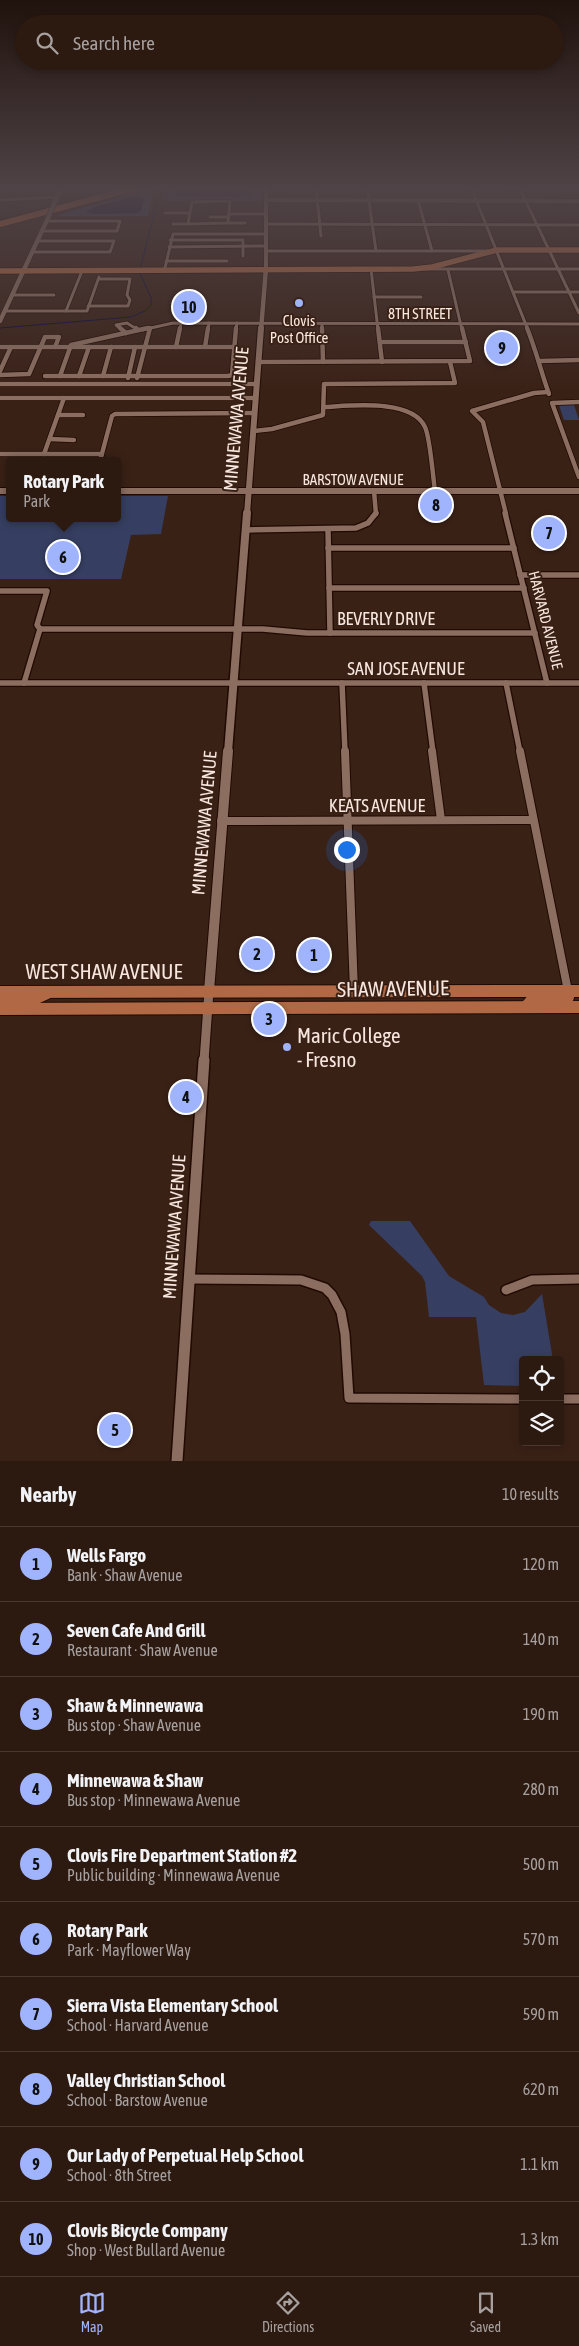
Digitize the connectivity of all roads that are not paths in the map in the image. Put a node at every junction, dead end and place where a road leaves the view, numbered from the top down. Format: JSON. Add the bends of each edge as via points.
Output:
{"nodes":[{"id":1,"x":33,"y":255,"type":"edge"},
{"id":2,"x":167,"y":255,"type":"edge"},
{"id":3,"x":266,"y":255,"type":"edge"},
{"id":4,"x":499,"y":255,"type":"edge"},
{"id":5,"x":551,"y":255,"type":"edge"},
{"id":6,"x":469,"y":256,"type":"edge"},
{"id":7,"x":166,"y":261,"type":"junction"},
{"id":8,"x":227,"y":261,"type":"dead end"},
{"id":9,"x":447,"y":267,"type":"junction"},
{"id":10,"x":165,"y":268,"type":"junction"},
{"id":11,"x":239,"y":268,"type":"junction"},
{"id":12,"x":265,"y":269,"type":"junction"},
{"id":13,"x":371,"y":269,"type":"junction"},
{"id":14,"x":460,"y":269,"type":"junction"},
{"id":15,"x":505,"y":269,"type":"junction"},
{"id":16,"x":558,"y":269,"type":"junction"},
{"id":17,"x":579,"y":269,"type":"edge"},
{"id":18,"x":0,"y":270,"type":"edge"},
{"id":19,"x":26,"y":270,"type":"junction"},
{"id":20,"x":86,"y":271,"type":"junction"},
{"id":21,"x":102,"y":271,"type":"junction"},
{"id":22,"x":126,"y":271,"type":"junction"},
{"id":23,"x":204,"y":271,"type":"junction"},
{"id":24,"x":99,"y":278,"type":"junction"},
{"id":25,"x":514,"y":292,"type":"junction"},
{"id":26,"x":569,"y":292,"type":"junction"},
{"id":27,"x":579,"y":292,"type":"edge"},
{"id":28,"x":54,"y":294,"type":"dead end"},
{"id":29,"x":13,"y":295,"type":"junction"},
{"id":30,"x":374,"y":297,"type":"junction"},
{"id":31,"x":421,"y":297,"type":"dead end"},
{"id":32,"x":88,"y":306,"type":"junction"},
{"id":33,"x":5,"y":311,"type":"junction"},
{"id":34,"x":66,"y":312,"type":"junction"},
{"id":35,"x":579,"y":313,"type":"edge"},
{"id":36,"x":0,"y":321,"type":"edge"},
{"id":37,"x":181,"y":322,"type":"junction"},
{"id":38,"x":209,"y":323,"type":"junction"},
{"id":39,"x":237,"y":323,"type":"junction"},
{"id":40,"x":261,"y":323,"type":"junction"},
{"id":41,"x":322,"y":324,"type":"junction"},
{"id":42,"x":378,"y":324,"type":"junction"},
{"id":43,"x":462,"y":324,"type":"junction"},
{"id":44,"x":526,"y":324,"type":"junction"},
{"id":45,"x":579,"y":324,"type":"edge"},
{"id":46,"x":150,"y":328,"type":"junction"},
{"id":47,"x":138,"y":330,"type":"junction"},
{"id":48,"x":126,"y":333,"type":"junction"},
{"id":49,"x":380,"y":342,"type":"junction"},
{"id":50,"x":466,"y":342,"type":"junction"},
{"id":51,"x":0,"y":347,"type":"edge"},
{"id":52,"x":11,"y":347,"type":"junction"},
{"id":53,"x":41,"y":347,"type":"junction"},
{"id":54,"x":55,"y":347,"type":"junction"},
{"id":55,"x":71,"y":347,"type":"junction"},
{"id":56,"x":89,"y":347,"type":"junction"},
{"id":57,"x":112,"y":347,"type":"junction"},
{"id":58,"x":135,"y":347,"type":"junction"},
{"id":59,"x":145,"y":347,"type":"junction"},
{"id":60,"x":176,"y":347,"type":"junction"},
{"id":61,"x":205,"y":347,"type":"junction"},
{"id":62,"x":234,"y":347,"type":"junction"},
{"id":63,"x":540,"y":360,"type":"junction"},
{"id":64,"x":579,"y":360,"type":"edge"},
{"id":65,"x":258,"y":362,"type":"junction"},
{"id":66,"x":323,"y":362,"type":"junction"},
{"id":67,"x":382,"y":362,"type":"junction"},
{"id":68,"x":450,"y":362,"type":"junction"},
{"id":69,"x":0,"y":371,"type":"edge"},
{"id":70,"x":0,"y":375,"type":"edge"},
{"id":71,"x":45,"y":376,"type":"dead end"},
{"id":72,"x":60,"y":376,"type":"junction"},
{"id":73,"x":79,"y":376,"type":"junction"},
{"id":74,"x":103,"y":376,"type":"junction"},
{"id":75,"x":128,"y":376,"type":"junction"},
{"id":76,"x":138,"y":376,"type":"junction"},
{"id":77,"x":0,"y":384,"type":"edge"},
{"id":78,"x":126,"y":384,"type":"junction"},
{"id":79,"x":136,"y":384,"type":"junction"},
{"id":80,"x":256,"y":384,"type":"junction"},
{"id":81,"x":0,"y":398,"type":"edge"},
{"id":82,"x":64,"y":398,"type":"junction"},
{"id":83,"x":255,"y":398,"type":"junction"},
{"id":84,"x":579,"y":402,"type":"edge"},
{"id":85,"x":324,"y":407,"type":"junction"},
{"id":86,"x":254,"y":413,"type":"junction"},
{"id":87,"x":58,"y":415,"type":"junction"},
{"id":88,"x":83,"y":415,"type":"dead end"},
{"id":89,"x":253,"y":431,"type":"junction"},
{"id":90,"x":50,"y":440,"type":"junction"},
{"id":91,"x":74,"y":440,"type":"dead end"},
{"id":92,"x":0,"y":454,"type":"edge"},
{"id":93,"x":44,"y":454,"type":"junction"},
{"id":94,"x":102,"y":454,"type":"junction"},
{"id":95,"x":101,"y":457,"type":"edge"},
{"id":96,"x":579,"y":477,"type":"edge"},
{"id":97,"x":374,"y":491,"type":"junction"},
{"id":98,"x":435,"y":491,"type":"junction"},
{"id":99,"x":500,"y":491,"type":"junction"},
{"id":100,"x":579,"y":491,"type":"edge"},
{"id":101,"x":121,"y":492,"type":"edge"},
{"id":102,"x":248,"y":492,"type":"junction"},
{"id":103,"x":245,"y":530,"type":"junction"},
{"id":104,"x":328,"y":530,"type":"junction"},
{"id":105,"x":328,"y":548,"type":"junction"},
{"id":106,"x":514,"y":548,"type":"junction"},
{"id":107,"x":520,"y":575,"type":"junction"},
{"id":108,"x":579,"y":575,"type":"edge"},
{"id":109,"x":329,"y":588,"type":"junction"},
{"id":110,"x":524,"y":588,"type":"junction"},
{"id":111,"x":0,"y":591,"type":"edge"},
{"id":112,"x":237,"y":628,"type":"junction"},
{"id":113,"x":40,"y":629,"type":"junction"},
{"id":114,"x":330,"y":633,"type":"junction"},
{"id":115,"x":535,"y":633,"type":"junction"},
{"id":116,"x":0,"y":682,"type":"edge"},
{"id":117,"x":24,"y":683,"type":"junction"},
{"id":118,"x":233,"y":683,"type":"junction"},
{"id":119,"x":342,"y":683,"type":"junction"},
{"id":120,"x":424,"y":683,"type":"junction"},
{"id":121,"x":506,"y":683,"type":"junction"},
{"id":122,"x":547,"y":683,"type":"junction"},
{"id":123,"x":579,"y":683,"type":"edge"},
{"id":124,"x":348,"y":820,"type":"junction"},
{"id":125,"x":441,"y":820,"type":"junction"},
{"id":126,"x":533,"y":820,"type":"junction"},
{"id":127,"x":222,"y":821,"type":"junction"},
{"id":128,"x":209,"y":991,"type":"junction"},
{"id":129,"x":354,"y":991,"type":"junction"},
{"id":130,"x":574,"y":991,"type":"edge"},
{"id":131,"x":0,"y":992,"type":"edge"},
{"id":132,"x":50,"y":992,"type":"junction"},
{"id":133,"x":0,"y":1000,"type":"edge"},
{"id":134,"x":579,"y":1005,"type":"edge"},
{"id":135,"x":526,"y":1007,"type":"junction"},
{"id":136,"x":0,"y":1009,"type":"edge"},
{"id":137,"x":207,"y":1009,"type":"junction"},
{"id":138,"x":188,"y":1279,"type":"junction"},
{"id":139,"x":579,"y":1279,"type":"edge"},
{"id":140,"x":506,"y":1290,"type":"dead end"},
{"id":141,"x":519,"y":1399,"type":"edge"},
{"id":142,"x":564,"y":1399,"type":"edge"},
{"id":143,"x":579,"y":1399,"type":"edge"},
{"id":144,"x":176,"y":1461,"type":"edge"}],
"edges":[{"from":1,"to":19,"type":"main road"},
{"from":2,"to":7,"type":"street"},
{"from":3,"to":12,"type":"street","name":"MINNEWAWA AVENUE"},
{"from":4,"to":15,"type":"street"},
{"from":5,"to":16,"type":"street"},
{"from":6,"to":9,"type":"main road"},
{"from":7,"to":8,"type":"street"},
{"from":7,"to":10,"type":"street"},
{"from":9,"to":13,"type":"main road"},
{"from":9,"to":14,"type":"street"},
{"from":9,"to":14,"type":"street"},
{"from":9,"to":43,"type":"street"},
{"from":10,"to":11,"type":"main road"},
{"from":10,"to":19,"type":"main road"},
{"from":10,"to":22,"type":"main road"},
{"from":11,"to":12,"type":"main road"},
{"from":11,"to":23,"type":"main road"},
{"from":12,"to":13,"type":"main road"},
{"from":12,"to":23,"type":"main road"},
{"from":12,"to":40,"type":"main road","name":"MINNEWAWA AVENUE"},
{"from":13,"to":30,"type":"street"},
{"from":14,"to":15,"type":"street"},
{"from":15,"to":16,"type":"street"},
{"from":15,"to":25,"type":"street"},
{"from":16,"to":17,"type":"street"},
{"from":16,"to":26,"type":"street"},
{"from":18,"to":19,"type":"main road"},
{"from":19,"to":20,"type":"main road"},
{"from":19,"to":29,"type":"main road"},
{"from":20,"to":21,"type":"main road"},
{"from":20,"to":24,"type":"street"},
{"from":20,"to":34,"type":"street"},
{"from":21,"to":22,"type":"main road"},
{"from":21,"to":24,"type":"street"},
{"from":22,"to":23,"type":"main road"},
{"from":24,"to":32,"type":"street"},
{"from":24,"to":32,"type":"street","via":[[130,279],[128,306]]},
{"from":25,"to":26,"type":"street"},
{"from":25,"to":44,"type":"street"},
{"from":26,"to":27,"type":"street"},
{"from":26,"to":35,"type":"street"},
{"from":28,"to":29,"type":"street"},
{"from":29,"to":33,"type":"main road"},
{"from":30,"to":31,"type":"street"},
{"from":30,"to":42,"type":"street"},
{"from":32,"to":34,"type":"street","via":[[87,311]]},
{"from":33,"to":34,"type":"street"},
{"from":33,"to":36,"type":"main road"},
{"from":37,"to":38,"type":"street","name":"8TH STREET"},
{"from":37,"to":46,"type":"street","name":"8TH STREET"},
{"from":37,"to":60,"type":"street"},
{"from":38,"to":39,"type":"street","name":"8TH STREET"},
{"from":38,"to":61,"type":"street"},
{"from":39,"to":40,"type":"street","name":"8TH STREET"},
{"from":39,"to":62,"type":"street"},
{"from":40,"to":41,"type":"street","name":"8TH STREET"},
{"from":40,"to":65,"type":"main road","name":"MINNEWAWA AVENUE"},
{"from":41,"to":42,"type":"street","name":"8TH STREET"},
{"from":41,"to":66,"type":"street"},
{"from":42,"to":43,"type":"street","name":"8TH STREET"},
{"from":42,"to":49,"type":"street"},
{"from":43,"to":44,"type":"street","name":"8TH STREET"},
{"from":43,"to":50,"type":"street"},
{"from":44,"to":45,"type":"street","name":"8TH STREET"},
{"from":44,"to":63,"type":"street"},
{"from":46,"to":47,"type":"street","name":"8TH STREET"},
{"from":46,"to":59,"type":"street"},
{"from":47,"to":48,"type":"street","name":"8TH STREET"},
{"from":47,"to":48,"type":"street","via":[[127,324],[116,325]]},
{"from":48,"to":55,"type":"street","name":"8TH STREET"},
{"from":49,"to":50,"type":"street"},
{"from":49,"to":67,"type":"street"},
{"from":50,"to":68,"type":"street","via":[[470,361]]},
{"from":51,"to":52,"type":"street"},
{"from":52,"to":53,"type":"street"},
{"from":52,"to":69,"type":"street"},
{"from":53,"to":54,"type":"street"},
{"from":53,"to":54,"type":"street","via":[[45,337],[58,336]]},
{"from":53,"to":70,"type":"street","via":[[29,374]]},
{"from":54,"to":55,"type":"street"},
{"from":55,"to":56,"type":"street"},
{"from":55,"to":72,"type":"street"},
{"from":56,"to":57,"type":"street"},
{"from":56,"to":73,"type":"street"},
{"from":57,"to":58,"type":"street"},
{"from":57,"to":74,"type":"street"},
{"from":58,"to":59,"type":"street"},
{"from":58,"to":75,"type":"street"},
{"from":59,"to":60,"type":"street"},
{"from":59,"to":76,"type":"street"},
{"from":60,"to":61,"type":"street"},
{"from":61,"to":62,"type":"street"},
{"from":62,"to":76,"type":"street","via":[[232,375]]},
{"from":63,"to":64,"type":"street"},
{"from":63,"to":99,"type":"street","name":"HARVARD AVENUE","via":[[539,367],[549,394],[534,393],[472,411],[483,422]]},
{"from":65,"to":66,"type":"street"},
{"from":65,"to":80,"type":"main road","name":"MINNEWAWA AVENUE"},
{"from":66,"to":67,"type":"street"},
{"from":67,"to":68,"type":"street"},
{"from":68,"to":85,"type":"street","via":[[455,383],[324,384]]},
{"from":71,"to":72,"type":"street"},
{"from":72,"to":73,"type":"street"},
{"from":73,"to":74,"type":"street"},
{"from":74,"to":75,"type":"street"},
{"from":75,"to":76,"type":"street"},
{"from":75,"to":78,"type":"street"},
{"from":76,"to":79,"type":"street"},
{"from":77,"to":78,"type":"street"},
{"from":78,"to":79,"type":"street"},
{"from":79,"to":80,"type":"street"},
{"from":80,"to":83,"type":"main road","name":"MINNEWAWA AVENUE"},
{"from":81,"to":82,"type":"street"},
{"from":82,"to":83,"type":"street"},
{"from":82,"to":87,"type":"street"},
{"from":83,"to":86,"type":"main road","name":"MINNEWAWA AVENUE"},
{"from":84,"to":96,"type":"street","via":[[552,402]]},
{"from":85,"to":89,"type":"street","via":[[320,417]]},
{"from":85,"to":98,"type":"street","via":[[397,407],[420,420],[425,426]]},
{"from":86,"to":89,"type":"main road","name":"MINNEWAWA AVENUE"},
{"from":86,"to":94,"type":"street","via":[[115,414]]},
{"from":87,"to":88,"type":"street"},
{"from":87,"to":90,"type":"street"},
{"from":89,"to":102,"type":"main road","name":"MINNEWAWA AVENUE"},
{"from":90,"to":91,"type":"street"},
{"from":90,"to":93,"type":"street"},
{"from":92,"to":93,"type":"street"},
{"from":93,"to":94,"type":"street"},
{"from":94,"to":95,"type":"street"},
{"from":97,"to":98,"type":"main road","name":"BARSTOW AVENUE"},
{"from":97,"to":102,"type":"main road","name":"BARSTOW AVENUE"},
{"from":97,"to":104,"type":"street","via":[[376,515],[372,520],[356,528]]},
{"from":98,"to":99,"type":"main road","name":"BARSTOW AVENUE"},
{"from":99,"to":100,"type":"main road","name":"BARSTOW AVENUE"},
{"from":99,"to":106,"type":"street","name":"HARVARD AVENUE"},
{"from":101,"to":102,"type":"main road","name":"BARSTOW AVENUE"},
{"from":102,"to":103,"type":"main road","name":"MINNEWAWA AVENUE"},
{"from":103,"to":104,"type":"street"},
{"from":103,"to":112,"type":"main road","name":"MINNEWAWA AVENUE"},
{"from":104,"to":105,"type":"street"},
{"from":105,"to":106,"type":"street"},
{"from":105,"to":109,"type":"street"},
{"from":106,"to":107,"type":"street","name":"HARVARD AVENUE"},
{"from":107,"to":108,"type":"street"},
{"from":107,"to":110,"type":"street","name":"HARVARD AVENUE"},
{"from":109,"to":110,"type":"street"},
{"from":109,"to":114,"type":"street"},
{"from":110,"to":115,"type":"street","name":"HARVARD AVENUE"},
{"from":111,"to":113,"type":"street","via":[[47,591],[37,626]]},
{"from":112,"to":113,"type":"street","name":"BEVERLY DRIVE"},
{"from":112,"to":114,"type":"street","name":"BEVERLY DRIVE"},
{"from":112,"to":118,"type":"main road","name":"MINNEWAWA AVENUE"},
{"from":113,"to":117,"type":"street"},
{"from":114,"to":115,"type":"street","name":"BEVERLY DRIVE"},
{"from":115,"to":122,"type":"street","name":"HARVARD AVENUE"},
{"from":116,"to":117,"type":"street","name":"SAN JOSE AVENUE"},
{"from":117,"to":118,"type":"street","name":"SAN JOSE AVENUE"},
{"from":118,"to":119,"type":"street","name":"SAN JOSE AVENUE"},
{"from":118,"to":127,"type":"main road","name":"MINNEWAWA AVENUE"},
{"from":119,"to":120,"type":"street","name":"SAN JOSE AVENUE"},
{"from":119,"to":124,"type":"street"},
{"from":120,"to":121,"type":"street","name":"SAN JOSE AVENUE"},
{"from":120,"to":125,"type":"street"},
{"from":121,"to":122,"type":"street","name":"SAN JOSE AVENUE"},
{"from":121,"to":126,"type":"street"},
{"from":122,"to":123,"type":"street","name":"SAN JOSE AVENUE"},
{"from":124,"to":125,"type":"street","name":"KEATS AVENUE"},
{"from":124,"to":127,"type":"street","name":"KEATS AVENUE"},
{"from":124,"to":129,"type":"street"},
{"from":125,"to":126,"type":"street","name":"KEATS AVENUE"},
{"from":126,"to":130,"type":"street"},
{"from":127,"to":128,"type":"main road","name":"MINNEWAWA AVENUE"},
{"from":128,"to":129,"type":"main road","name":"SHAW AVENUE"},
{"from":128,"to":132,"type":"main road","name":"WEST SHAW AVENUE"},
{"from":128,"to":137,"type":"street","name":"MINNEWAWA AVENUE"},
{"from":129,"to":130,"type":"main road","name":"SHAW AVENUE"},
{"from":130,"to":135,"type":"main road","via":[[566,998],[532,1000]]},
{"from":131,"to":132,"type":"main road","name":"WEST SHAW AVENUE"},
{"from":132,"to":133,"type":"main road","via":[[34,999]]},
{"from":134,"to":135,"type":"main road","name":"SHAW AVENUE"},
{"from":135,"to":137,"type":"main road","name":"SHAW AVENUE"},
{"from":136,"to":137,"type":"main road","name":"WEST SHAW AVENUE"},
{"from":137,"to":138,"type":"street","name":"MINNEWAWA AVENUE"},
{"from":138,"to":141,"type":"street","via":[[315,1282],[334,1296],[345,1320],[348,1398]]},
{"from":138,"to":144,"type":"street","name":"MINNEWAWA AVENUE"},
{"from":139,"to":140,"type":"street","via":[[532,1280]]},
{"from":142,"to":143,"type":"street"}]}
